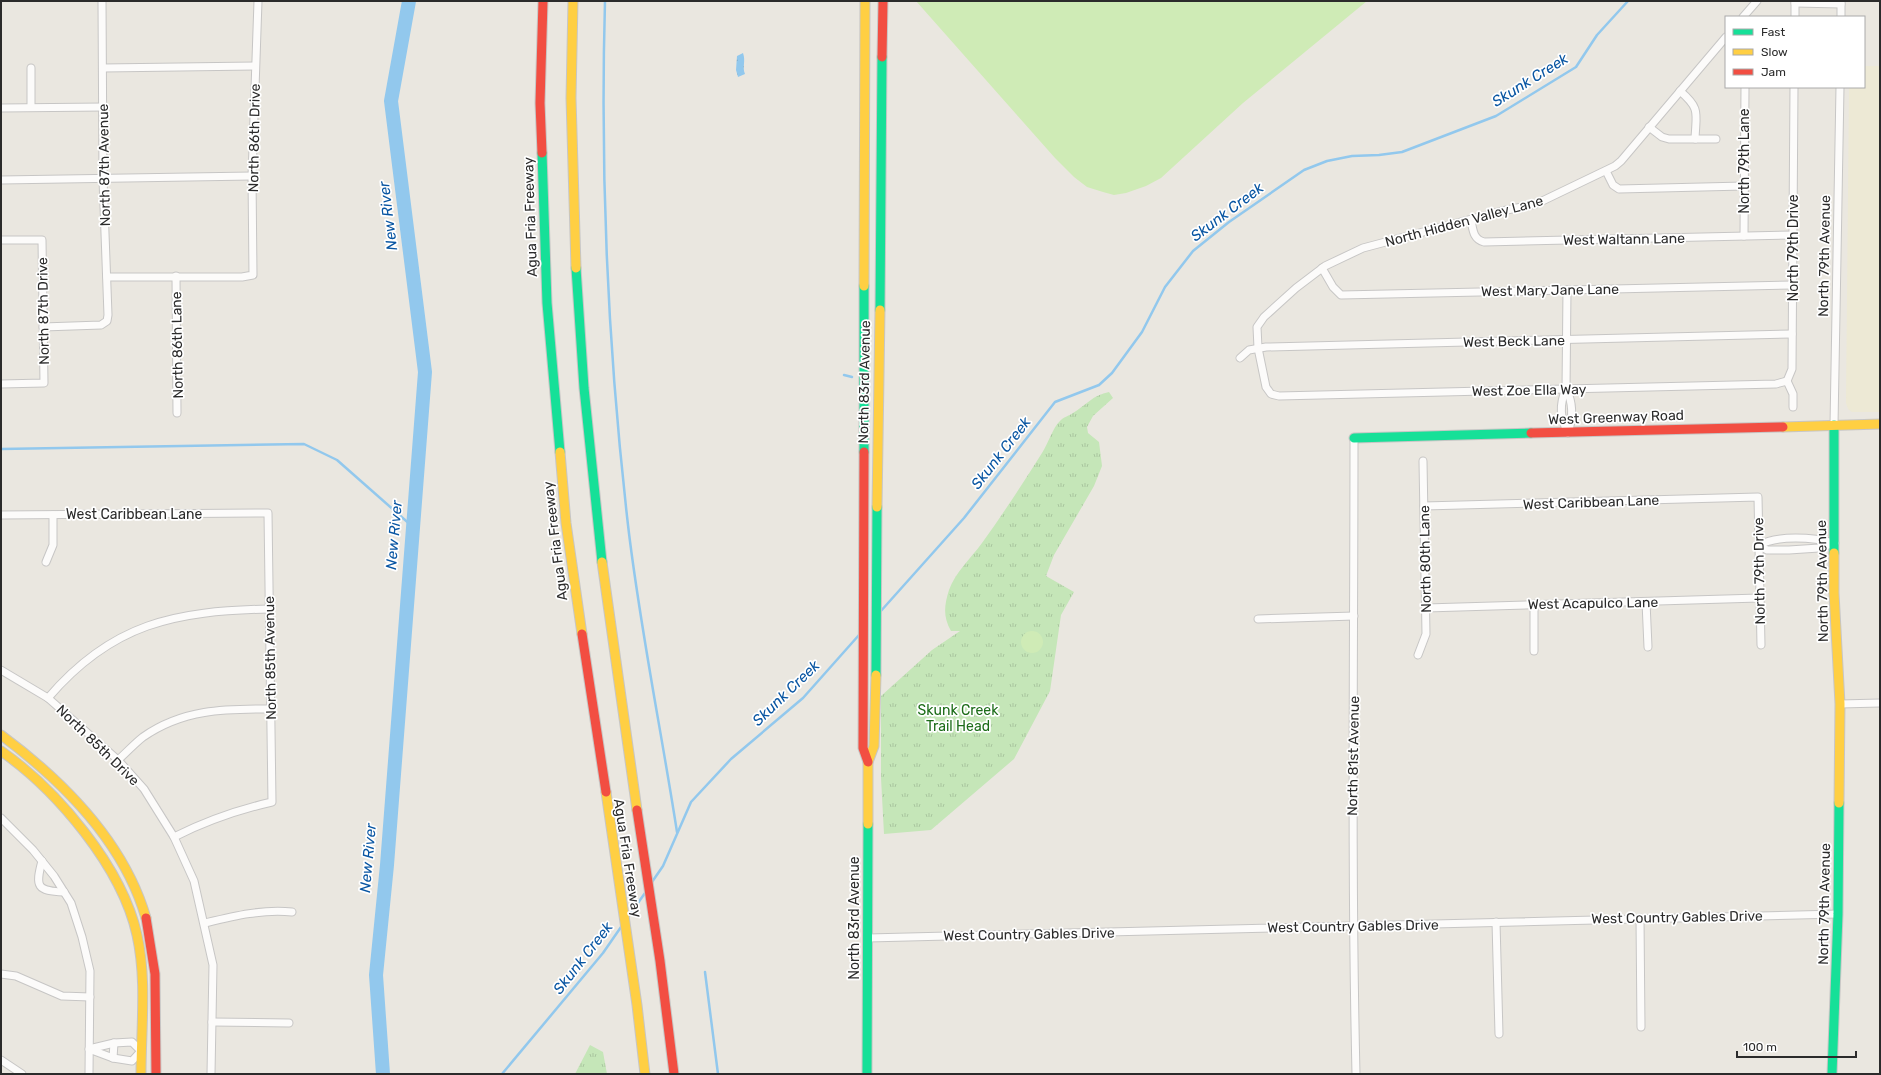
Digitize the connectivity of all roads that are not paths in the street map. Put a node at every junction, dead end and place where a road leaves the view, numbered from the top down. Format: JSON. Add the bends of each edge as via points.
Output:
{"nodes":[{"id":1,"x":102,"y":1,"type":"edge"},
{"id":2,"x":258,"y":1,"type":"edge"},
{"id":3,"x":543,"y":1,"type":"edge"},
{"id":4,"x":573,"y":1,"type":"edge"},
{"id":5,"x":865,"y":1,"type":"edge"},
{"id":6,"x":883,"y":1,"type":"edge"},
{"id":7,"x":1757,"y":1,"type":"edge"},
{"id":8,"x":1795,"y":2,"type":"edge"},
{"id":9,"x":1841,"y":2,"type":"edge"},
{"id":10,"x":1744,"y":16,"type":"edge"},
{"id":11,"x":1795,"y":16,"type":"edge"},
{"id":12,"x":1841,"y":16,"type":"edge"},
{"id":13,"x":1725,"y":38,"type":"edge"},
{"id":14,"x":255,"y":66,"type":"junction"},
{"id":15,"x":31,"y":68,"type":"dead end"},
{"id":16,"x":103,"y":68,"type":"junction"},
{"id":17,"x":1745,"y":88,"type":"edge"},
{"id":18,"x":1794,"y":88,"type":"edge"},
{"id":19,"x":1840,"y":88,"type":"edge"},
{"id":20,"x":1680,"y":91,"type":"junction"},
{"id":21,"x":31,"y":107,"type":"junction"},
{"id":22,"x":104,"y":107,"type":"junction"},
{"id":23,"x":1,"y":108,"type":"edge"},
{"id":24,"x":1649,"y":127,"type":"junction"},
{"id":25,"x":1694,"y":139,"type":"junction"},
{"id":26,"x":1716,"y":139,"type":"dead end"},
{"id":27,"x":1606,"y":171,"type":"junction"},
{"id":28,"x":252,"y":176,"type":"junction"},
{"id":29,"x":103,"y":179,"type":"junction"},
{"id":30,"x":1,"y":180,"type":"edge"},
{"id":31,"x":1744,"y":186,"type":"junction"},
{"id":32,"x":1471,"y":220,"type":"junction"},
{"id":33,"x":1793,"y":235,"type":"junction"},
{"id":34,"x":1744,"y":236,"type":"junction"},
{"id":35,"x":1,"y":240,"type":"edge"},
{"id":36,"x":1322,"y":268,"type":"junction"},
{"id":37,"x":176,"y":276,"type":"junction"},
{"id":38,"x":107,"y":277,"type":"junction"},
{"id":39,"x":1792,"y":284,"type":"junction"},
{"id":40,"x":1567,"y":290,"type":"junction"},
{"id":41,"x":43,"y":326,"type":"junction"},
{"id":42,"x":1792,"y":334,"type":"junction"},
{"id":43,"x":1567,"y":340,"type":"junction"},
{"id":44,"x":1258,"y":348,"type":"junction"},
{"id":45,"x":1240,"y":358,"type":"dead end"},
{"id":46,"x":1787,"y":381,"type":"junction"},
{"id":47,"x":1,"y":384,"type":"edge"},
{"id":48,"x":1566,"y":389,"type":"junction"},
{"id":49,"x":1271,"y":394,"type":"joint"},
{"id":50,"x":1793,"y":407,"type":"dead end"},
{"id":51,"x":177,"y":413,"type":"dead end"},
{"id":52,"x":1880,"y":424,"type":"edge"},
{"id":53,"x":1834,"y":425,"type":"junction"},
{"id":54,"x":1568,"y":433,"type":"junction"},
{"id":55,"x":1354,"y":438,"type":"joint"},
{"id":56,"x":1423,"y":461,"type":"dead end"},
{"id":57,"x":1758,"y":497,"type":"joint"},
{"id":58,"x":1424,"y":506,"type":"junction"},
{"id":59,"x":268,"y":513,"type":"joint"},
{"id":60,"x":53,"y":515,"type":"junction"},
{"id":61,"x":1,"y":516,"type":"edge"},
{"id":62,"x":1835,"y":543,"type":"junction"},
{"id":63,"x":1758,"y":545,"type":"junction"},
{"id":64,"x":46,"y":562,"type":"dead end"},
{"id":65,"x":1759,"y":598,"type":"junction"},
{"id":66,"x":1646,"y":602,"type":"junction"},
{"id":67,"x":1534,"y":604,"type":"junction"},
{"id":68,"x":1426,"y":608,"type":"junction"},
{"id":69,"x":269,"y":609,"type":"junction"},
{"id":70,"x":1354,"y":616,"type":"junction"},
{"id":71,"x":1258,"y":619,"type":"dead end"},
{"id":72,"x":1761,"y":645,"type":"dead end"},
{"id":73,"x":1648,"y":647,"type":"dead end"},
{"id":74,"x":1534,"y":651,"type":"dead end"},
{"id":75,"x":1418,"y":655,"type":"dead end"},
{"id":76,"x":1,"y":670,"type":"edge"},
{"id":77,"x":48,"y":698,"type":"junction"},
{"id":78,"x":1880,"y":703,"type":"edge"},
{"id":79,"x":1840,"y":704,"type":"junction"},
{"id":80,"x":270,"y":709,"type":"junction"},
{"id":81,"x":1,"y":735,"type":"edge"},
{"id":82,"x":1,"y":751,"type":"edge"},
{"id":83,"x":118,"y":760,"type":"junction"},
{"id":84,"x":868,"y":762,"type":"junction"},
{"id":85,"x":1,"y":818,"type":"edge"},
{"id":86,"x":174,"y":837,"type":"junction"},
{"id":87,"x":42,"y":861,"type":"junction"},
{"id":88,"x":64,"y":892,"type":"junction"},
{"id":89,"x":292,"y":912,"type":"dead end"},
{"id":90,"x":1838,"y":914,"type":"junction"},
{"id":91,"x":1640,"y":918,"type":"junction"},
{"id":92,"x":1496,"y":922,"type":"junction"},
{"id":93,"x":205,"y":923,"type":"junction"},
{"id":94,"x":1352,"y":926,"type":"junction"},
{"id":95,"x":868,"y":938,"type":"junction"},
{"id":96,"x":1,"y":974,"type":"edge"},
{"id":97,"x":90,"y":997,"type":"junction"},
{"id":98,"x":212,"y":1022,"type":"junction"},
{"id":99,"x":289,"y":1023,"type":"dead end"},
{"id":100,"x":1641,"y":1027,"type":"dead end"},
{"id":101,"x":1499,"y":1034,"type":"dead end"},
{"id":102,"x":114,"y":1043,"type":"junction"},
{"id":103,"x":89,"y":1050,"type":"junction"},
{"id":104,"x":141,"y":1051,"type":"junction"},
{"id":105,"x":156,"y":1051,"type":"junction"},
{"id":106,"x":113,"y":1058,"type":"junction"},
{"id":107,"x":1,"y":1060,"type":"edge"},
{"id":108,"x":22,"y":1074,"type":"edge"},
{"id":109,"x":89,"y":1074,"type":"edge"},
{"id":110,"x":141,"y":1074,"type":"edge"},
{"id":111,"x":156,"y":1074,"type":"edge"},
{"id":112,"x":211,"y":1074,"type":"edge"},
{"id":113,"x":645,"y":1074,"type":"edge"},
{"id":114,"x":674,"y":1074,"type":"edge"},
{"id":115,"x":867,"y":1074,"type":"edge"},
{"id":116,"x":1356,"y":1074,"type":"edge"},
{"id":117,"x":1832,"y":1074,"type":"edge"}],
"edges":[{"from":1,"to":16,"type":"street","name":"North 87th Avenue"},
{"from":2,"to":14,"type":"street","name":"North 86th Drive"},
{"from":3,"to":113,"type":"main road","name":"Agua Fria Freeway","via":[[540,103],[547,303],[566,523]]},
{"from":4,"to":114,"type":"main road","name":"Agua Fria Freeway","via":[[572,148],[576,283],[591,467]]},
{"from":5,"to":84,"type":"main road","name":"North 83rd Avenue","via":[[863,748]]},
{"from":6,"to":84,"type":"main road","name":"North 83rd Avenue","via":[[875,727],[874,746]]},
{"from":7,"to":10,"type":"street"},
{"from":8,"to":9,"type":"street"},
{"from":8,"to":11,"type":"street"},
{"from":9,"to":12,"type":"street"},
{"from":13,"to":20,"type":"street","name":"North Hidden Valley Lane"},
{"from":14,"to":16,"type":"street"},
{"from":14,"to":28,"type":"street","name":"North 86th Drive"},
{"from":15,"to":21,"type":"street"},
{"from":16,"to":22,"type":"street","name":"North 87th Avenue"},
{"from":17,"to":31,"type":"street","name":"North 79th Lane"},
{"from":18,"to":33,"type":"street","name":"North 79th Drive"},
{"from":19,"to":53,"type":"street","name":"North 79th Avenue"},
{"from":20,"to":24,"type":"street","name":"North Hidden Valley Lane"},
{"from":20,"to":25,"type":"street","via":[[1693,102],[1696,109]]},
{"from":21,"to":22,"type":"street"},
{"from":21,"to":23,"type":"street"},
{"from":22,"to":29,"type":"street","name":"North 87th Avenue"},
{"from":24,"to":25,"type":"street","via":[[1662,137]]},
{"from":24,"to":27,"type":"street","name":"North Hidden Valley Lane","via":[[1621,161]]},
{"from":25,"to":26,"type":"street"},
{"from":27,"to":31,"type":"street","via":[[1613,185],[1619,189]]},
{"from":27,"to":32,"type":"street","name":"North Hidden Valley Lane","via":[[1536,204]]},
{"from":28,"to":29,"type":"street"},
{"from":28,"to":37,"type":"street","name":"North 86th Drive","via":[[253,275]]},
{"from":29,"to":30,"type":"street"},
{"from":29,"to":38,"type":"street","name":"North 87th Avenue"},
{"from":31,"to":34,"type":"street","name":"North 79th Lane"},
{"from":32,"to":34,"type":"street","name":"West Waltann Lane","via":[[1475,236],[1484,242]]},
{"from":32,"to":36,"type":"street","name":"North Hidden Valley Lane","via":[[1364,248]]},
{"from":33,"to":34,"type":"street","name":"West Waltann Lane"},
{"from":33,"to":39,"type":"street","name":"North 79th Drive"},
{"from":35,"to":41,"type":"street","name":"North 87th Drive","via":[[42,240]]},
{"from":36,"to":40,"type":"street","name":"West Mary Jane Lane","via":[[1341,295]]},
{"from":36,"to":44,"type":"street","name":"North Hidden Valley Lane","via":[[1259,322],[1256,333]]},
{"from":37,"to":38,"type":"street"},
{"from":37,"to":51,"type":"street","name":"North 86th Lane"},
{"from":38,"to":41,"type":"street","name":"North 87th Avenue","via":[[107,321],[101,325]]},
{"from":39,"to":40,"type":"street","name":"West Mary Jane Lane"},
{"from":39,"to":42,"type":"street","name":"North 79th Drive"},
{"from":40,"to":43,"type":"street"},
{"from":41,"to":47,"type":"street","name":"North 87th Drive","via":[[44,383]]},
{"from":42,"to":43,"type":"street","name":"West Beck Lane"},
{"from":42,"to":46,"type":"street","name":"North 79th Drive","via":[[1792,369]]},
{"from":43,"to":44,"type":"street","name":"West Beck Lane"},
{"from":43,"to":48,"type":"street"},
{"from":44,"to":45,"type":"street","name":"West Beck Lane","via":[[1243,353]]},
{"from":44,"to":49,"type":"street","name":"North Hidden Valley Lane","via":[[1266,387]]},
{"from":46,"to":48,"type":"street","name":"West Zoe Ella Way","via":[[1776,384]]},
{"from":46,"to":50,"type":"street","via":[[1793,394]]},
{"from":48,"to":49,"type":"street","name":"West Zoe Ella Way","via":[[1293,396]]},
{"from":48,"to":54,"type":"street","via":[[1572,408],[1572,421]]},
{"from":52,"to":53,"type":"main road","name":"West Greenway Road"},
{"from":53,"to":54,"type":"main road","name":"West Greenway Road"},
{"from":53,"to":62,"type":"main road","name":"North 79th Avenue"},
{"from":54,"to":55,"type":"main road","name":"West Greenway Road"},
{"from":55,"to":70,"type":"street","name":"North 81st Avenue"},
{"from":56,"to":58,"type":"street","name":"North 80th Lane"},
{"from":57,"to":58,"type":"street","name":"West Caribbean Lane"},
{"from":57,"to":63,"type":"street","name":"North 79th Drive"},
{"from":58,"to":68,"type":"street","name":"North 80th Lane"},
{"from":59,"to":60,"type":"street","name":"West Caribbean Lane"},
{"from":59,"to":69,"type":"street","name":"North 85th Avenue"},
{"from":60,"to":61,"type":"street","name":"West Caribbean Lane"},
{"from":60,"to":64,"type":"street","via":[[53,545]]},
{"from":62,"to":63,"type":"street","via":[[1817,538],[1768,540]]},
{"from":62,"to":63,"type":"street","via":[[1819,548],[1789,550],[1767,550]]},
{"from":62,"to":79,"type":"main road","name":"North 79th Avenue","via":[[1834,593]]},
{"from":63,"to":65,"type":"street","name":"North 79th Drive"},
{"from":65,"to":66,"type":"street","name":"West Acapulco Lane"},
{"from":65,"to":72,"type":"street","name":"North 79th Drive"},
{"from":66,"to":67,"type":"street","name":"West Acapulco Lane"},
{"from":66,"to":73,"type":"street"},
{"from":67,"to":68,"type":"street","name":"West Acapulco Lane"},
{"from":67,"to":74,"type":"street"},
{"from":68,"to":75,"type":"street","name":"North 80th Lane","via":[[1426,634]]},
{"from":69,"to":77,"type":"street","via":[[222,610],[166,620],[143,627],[116,639],[90,656],[66,676]]},
{"from":69,"to":80,"type":"street","name":"North 85th Avenue"},
{"from":70,"to":71,"type":"street"},
{"from":70,"to":94,"type":"street","name":"North 81st Avenue"},
{"from":76,"to":77,"type":"street","name":"North 85th Drive"},
{"from":77,"to":83,"type":"street","name":"North 85th Drive"},
{"from":78,"to":79,"type":"street"},
{"from":79,"to":90,"type":"main road","name":"North 79th Avenue"},
{"from":80,"to":83,"type":"street","via":[[222,709],[183,716],[143,738]]},
{"from":80,"to":86,"type":"street","name":"North 85th Avenue","via":[[272,802],[204,822]]},
{"from":81,"to":105,"type":"main road","via":[[66,792],[101,829],[120,857],[142,908],[151,940],[156,980]]},
{"from":82,"to":104,"type":"main road","via":[[58,802],[89,836],[115,877],[138,943],[142,981]]},
{"from":83,"to":86,"type":"street","name":"North 85th Drive","via":[[144,789]]},
{"from":84,"to":95,"type":"main road","name":"North 83rd Avenue"},
{"from":85,"to":87,"type":"street"},
{"from":86,"to":93,"type":"street","name":"North 85th Drive","via":[[194,882]]},
{"from":87,"to":88,"type":"street"},
{"from":87,"to":88,"type":"street","via":[[38,874],[40,886],[50,892]]},
{"from":88,"to":97,"type":"street","via":[[71,903],[82,937],[90,971]]},
{"from":89,"to":93,"type":"street","via":[[254,912]]},
{"from":90,"to":91,"type":"street","name":"West Country Gables Drive"},
{"from":90,"to":117,"type":"main road","name":"North 79th Avenue"},
{"from":91,"to":92,"type":"street","name":"West Country Gables Drive"},
{"from":91,"to":100,"type":"street"},
{"from":92,"to":94,"type":"street","name":"West Country Gables Drive"},
{"from":92,"to":101,"type":"street"},
{"from":93,"to":98,"type":"street","name":"North 85th Drive","via":[[213,965]]},
{"from":94,"to":95,"type":"street","name":"West Country Gables Drive"},
{"from":94,"to":116,"type":"street","name":"North 81st Avenue"},
{"from":95,"to":115,"type":"main road","name":"North 83rd Avenue"},
{"from":96,"to":97,"type":"street","via":[[16,976],[62,996]]},
{"from":97,"to":103,"type":"street"},
{"from":98,"to":99,"type":"street"},
{"from":98,"to":112,"type":"street","name":"North 85th Drive"},
{"from":102,"to":103,"type":"street"},
{"from":102,"to":104,"type":"street","via":[[132,1042]]},
{"from":102,"to":106,"type":"street"},
{"from":103,"to":106,"type":"street"},
{"from":103,"to":109,"type":"street"},
{"from":104,"to":105,"type":"main road"},
{"from":104,"to":106,"type":"street","via":[[132,1061]]},
{"from":104,"to":110,"type":"main road"},
{"from":105,"to":111,"type":"main road"},
{"from":107,"to":108,"type":"street"}]}
